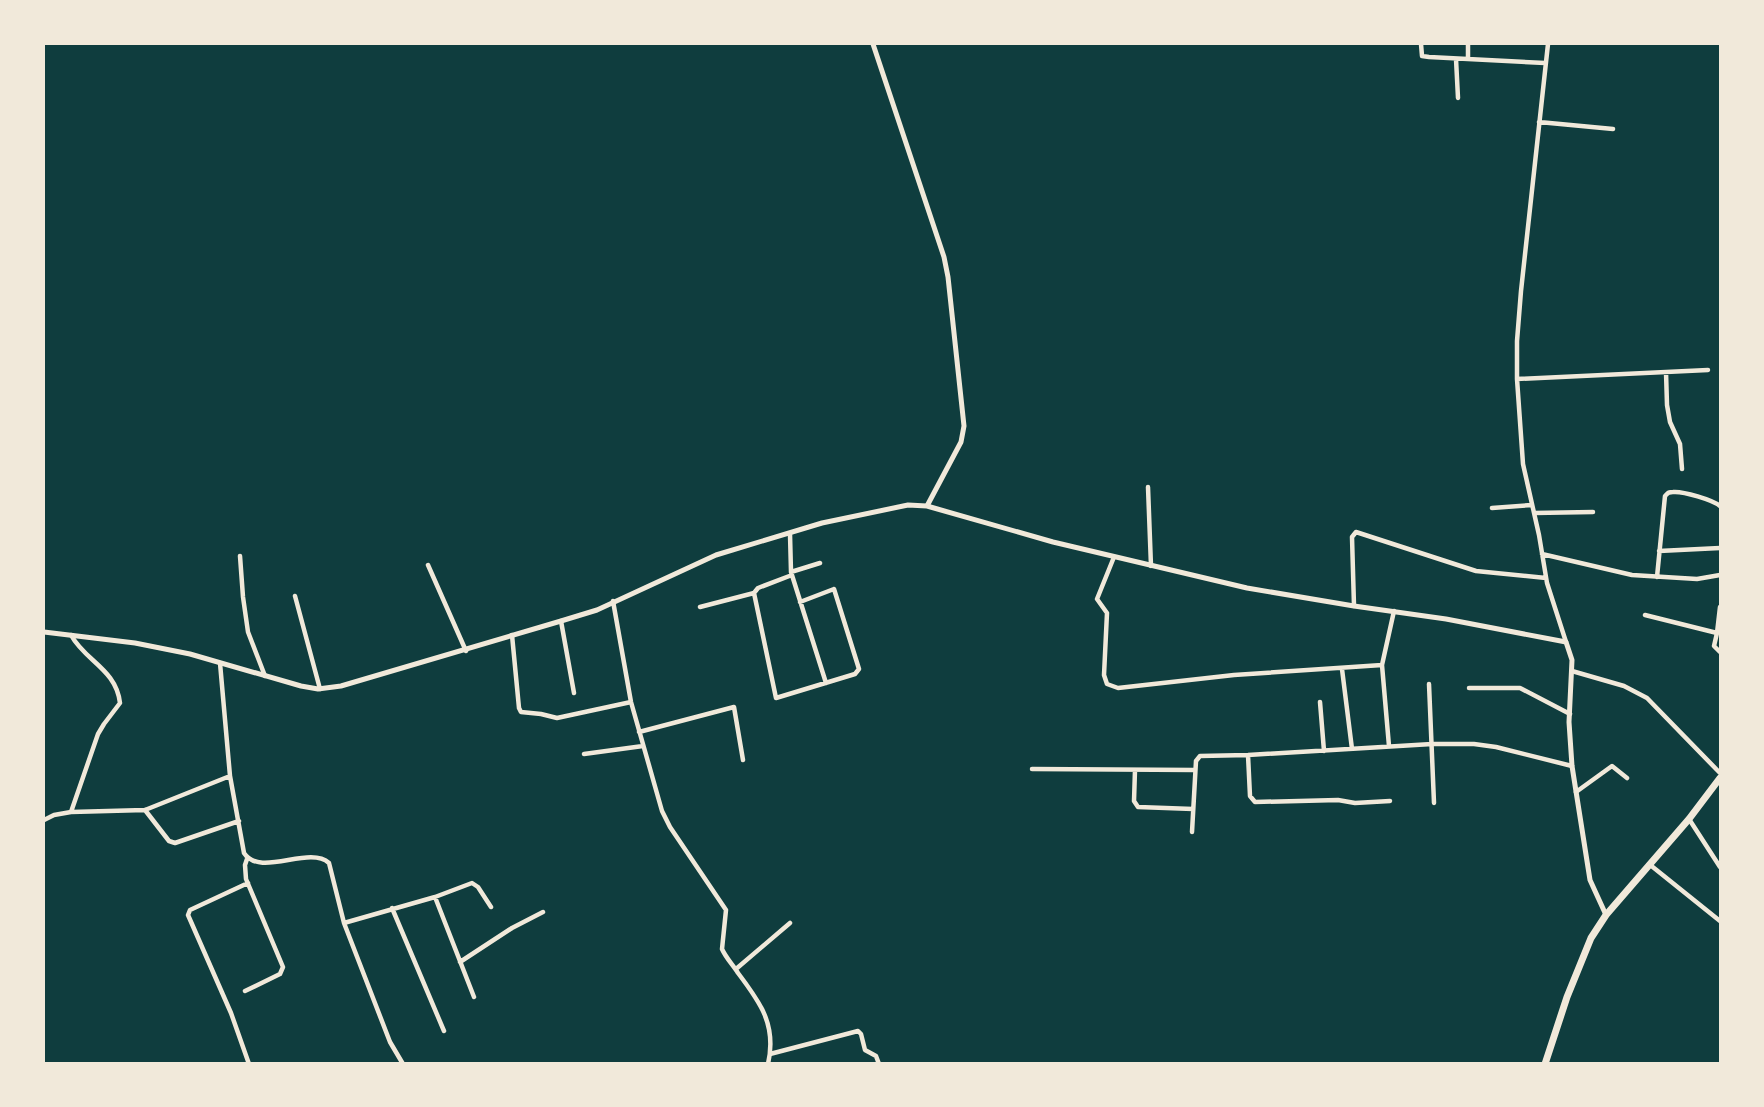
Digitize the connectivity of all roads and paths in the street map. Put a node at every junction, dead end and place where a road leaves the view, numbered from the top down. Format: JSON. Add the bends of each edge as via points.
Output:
{"nodes":[{"id":1,"x":873,"y":44,"type":"edge"},
{"id":2,"x":1421,"y":44,"type":"edge"},
{"id":3,"x":1468,"y":44,"type":"edge"},
{"id":4,"x":1548,"y":44,"type":"edge"},
{"id":5,"x":1456,"y":59,"type":"junction"},
{"id":6,"x":1468,"y":59,"type":"junction"},
{"id":7,"x":1545,"y":63,"type":"junction"},
{"id":8,"x":1458,"y":98,"type":"dead end"},
{"id":9,"x":1539,"y":122,"type":"junction"},
{"id":10,"x":1613,"y":129,"type":"dead end"},
{"id":11,"x":1707,"y":370,"type":"dead end"},
{"id":12,"x":1666,"y":372,"type":"junction"},
{"id":13,"x":1518,"y":379,"type":"junction"},
{"id":14,"x":1682,"y":469,"type":"dead end"},
{"id":15,"x":1148,"y":488,"type":"dead end"},
{"id":16,"x":1532,"y":505,"type":"junction"},
{"id":17,"x":927,"y":506,"type":"junction"},
{"id":18,"x":1720,"y":506,"type":"edge"},
{"id":19,"x":1492,"y":508,"type":"dead end"},
{"id":20,"x":1593,"y":512,"type":"dead end"},
{"id":21,"x":1534,"y":513,"type":"junction"},
{"id":22,"x":790,"y":534,"type":"junction"},
{"id":23,"x":1720,"y":548,"type":"edge"},
{"id":24,"x":1659,"y":551,"type":"junction"},
{"id":25,"x":1542,"y":554,"type":"junction"},
{"id":26,"x":240,"y":556,"type":"dead end"},
{"id":27,"x":1114,"y":557,"type":"junction"},
{"id":28,"x":820,"y":563,"type":"dead end"},
{"id":29,"x":428,"y":565,"type":"dead end"},
{"id":30,"x":1151,"y":566,"type":"junction"},
{"id":31,"x":792,"y":573,"type":"junction"},
{"id":32,"x":1720,"y":575,"type":"edge"},
{"id":33,"x":1657,"y":577,"type":"junction"},
{"id":34,"x":1546,"y":578,"type":"junction"},
{"id":35,"x":754,"y":593,"type":"junction"},
{"id":36,"x":296,"y":596,"type":"dead end"},
{"id":37,"x":614,"y":601,"type":"junction"},
{"id":38,"x":800,"y":602,"type":"junction"},
{"id":39,"x":1354,"y":606,"type":"junction"},
{"id":40,"x":699,"y":607,"type":"dead end"},
{"id":41,"x":1720,"y":608,"type":"edge"},
{"id":42,"x":1394,"y":611,"type":"junction"},
{"id":43,"x":1645,"y":615,"type":"dead end"},
{"id":44,"x":561,"y":621,"type":"junction"},
{"id":45,"x":44,"y":632,"type":"edge"},
{"id":46,"x":1717,"y":633,"type":"junction"},
{"id":47,"x":71,"y":635,"type":"junction"},
{"id":48,"x":512,"y":635,"type":"junction"},
{"id":49,"x":1566,"y":642,"type":"junction"},
{"id":50,"x":466,"y":651,"type":"junction"},
{"id":51,"x":1720,"y":652,"type":"edge"},
{"id":52,"x":220,"y":663,"type":"junction"},
{"id":53,"x":1382,"y":665,"type":"junction"},
{"id":54,"x":1342,"y":669,"type":"junction"},
{"id":55,"x":1572,"y":671,"type":"junction"},
{"id":56,"x":265,"y":676,"type":"junction"},
{"id":57,"x":826,"y":683,"type":"junction"},
{"id":58,"x":1429,"y":684,"type":"dead end"},
{"id":59,"x":320,"y":688,"type":"junction"},
{"id":60,"x":1469,"y":688,"type":"dead end"},
{"id":61,"x":574,"y":693,"type":"dead end"},
{"id":62,"x":631,"y":702,"type":"junction"},
{"id":63,"x":1320,"y":702,"type":"dead end"},
{"id":64,"x":1570,"y":714,"type":"junction"},
{"id":65,"x":639,"y":732,"type":"junction"},
{"id":66,"x":1432,"y":744,"type":"junction"},
{"id":67,"x":643,"y":746,"type":"junction"},
{"id":68,"x":1389,"y":746,"type":"junction"},
{"id":69,"x":1352,"y":749,"type":"junction"},
{"id":70,"x":1324,"y":751,"type":"junction"},
{"id":71,"x":584,"y":754,"type":"dead end"},
{"id":72,"x":1248,"y":755,"type":"junction"},
{"id":73,"x":743,"y":760,"type":"dead end"},
{"id":74,"x":1572,"y":766,"type":"junction"},
{"id":75,"x":1032,"y":769,"type":"dead end"},
{"id":76,"x":1135,"y":770,"type":"junction"},
{"id":77,"x":1195,"y":770,"type":"junction"},
{"id":78,"x":1720,"y":773,"type":"edge"},
{"id":79,"x":230,"y":776,"type":"junction"},
{"id":80,"x":1627,"y":778,"type":"dead end"},
{"id":81,"x":1720,"y":778,"type":"edge"},
{"id":82,"x":1576,"y":792,"type":"junction"},
{"id":83,"x":1390,"y":801,"type":"dead end"},
{"id":84,"x":1434,"y":803,"type":"dead end"},
{"id":85,"x":1193,"y":809,"type":"junction"},
{"id":86,"x":145,"y":810,"type":"junction"},
{"id":87,"x":71,"y":812,"type":"junction"},
{"id":88,"x":1689,"y":819,"type":"junction"},
{"id":89,"x":44,"y":820,"type":"edge"},
{"id":90,"x":239,"y":821,"type":"junction"},
{"id":91,"x":1192,"y":832,"type":"dead end"},
{"id":92,"x":248,"y":859,"type":"junction"},
{"id":93,"x":1649,"y":864,"type":"junction"},
{"id":94,"x":1720,"y":867,"type":"edge"},
{"id":95,"x":248,"y":882,"type":"junction"},
{"id":96,"x":435,"y":897,"type":"junction"},
{"id":97,"x":491,"y":907,"type":"dead end"},
{"id":98,"x":392,"y":908,"type":"junction"},
{"id":99,"x":543,"y":912,"type":"dead end"},
{"id":100,"x":1606,"y":915,"type":"junction"},
{"id":101,"x":1720,"y":921,"type":"edge"},
{"id":102,"x":344,"y":923,"type":"junction"},
{"id":103,"x":790,"y":923,"type":"dead end"},
{"id":104,"x":460,"y":962,"type":"junction"},
{"id":105,"x":736,"y":969,"type":"junction"},
{"id":106,"x":245,"y":991,"type":"dead end"},
{"id":107,"x":474,"y":997,"type":"dead end"},
{"id":108,"x":444,"y":1031,"type":"dead end"},
{"id":109,"x":770,"y":1054,"type":"junction"},
{"id":110,"x":249,"y":1064,"type":"edge"},
{"id":111,"x":403,"y":1064,"type":"edge"},
{"id":112,"x":768,"y":1064,"type":"edge"},
{"id":113,"x":879,"y":1064,"type":"edge"},
{"id":114,"x":1545,"y":1064,"type":"edge"}],
"edges":[{"from":1,"to":17,"type":"street","via":[[947,269],[964,426],[961,442]]},
{"from":2,"to":5,"type":"street","via":[[1422,56]]},
{"from":3,"to":6,"type":"street"},
{"from":4,"to":7,"type":"street"},
{"from":5,"to":6,"type":"street"},
{"from":5,"to":8,"type":"street"},
{"from":6,"to":7,"type":"street"},
{"from":7,"to":9,"type":"street"},
{"from":9,"to":10,"type":"street"},
{"from":9,"to":13,"type":"street","via":[[1521,291]]},
{"from":11,"to":12,"type":"street"},
{"from":12,"to":13,"type":"street"},
{"from":12,"to":14,"type":"street","via":[[1667,405],[1680,444]]},
{"from":13,"to":16,"type":"street","via":[[1523,464]]},
{"from":15,"to":30,"type":"street"},
{"from":16,"to":19,"type":"street"},
{"from":16,"to":21,"type":"street"},
{"from":17,"to":22,"type":"street","via":[[874,512]]},
{"from":17,"to":27,"type":"street"},
{"from":18,"to":24,"type":"street","via":[[1677,492],[1668,493],[1663,501]]},
{"from":20,"to":21,"type":"street"},
{"from":21,"to":25,"type":"street"},
{"from":22,"to":31,"type":"street"},
{"from":22,"to":37,"type":"street","via":[[716,555]]},
{"from":23,"to":24,"type":"street"},
{"from":24,"to":33,"type":"street"},
{"from":25,"to":33,"type":"street","via":[[1620,574]]},
{"from":25,"to":34,"type":"street"},
{"from":26,"to":56,"type":"street","via":[[248,632]]},
{"from":27,"to":30,"type":"street"},
{"from":27,"to":54,"type":"street","via":[[1097,599],[1107,610],[1104,675],[1112,687]]},
{"from":28,"to":31,"type":"street"},
{"from":29,"to":50,"type":"street"},
{"from":30,"to":39,"type":"street","via":[[1247,588]]},
{"from":31,"to":35,"type":"street"},
{"from":31,"to":38,"type":"street"},
{"from":32,"to":33,"type":"street","via":[[1697,579]]},
{"from":34,"to":39,"type":"street","via":[[1476,571],[1356,532],[1352,537]]},
{"from":34,"to":49,"type":"street"},
{"from":35,"to":40,"type":"street"},
{"from":35,"to":57,"type":"street","via":[[776,698]]},
{"from":36,"to":59,"type":"street"},
{"from":37,"to":44,"type":"street"},
{"from":37,"to":62,"type":"street"},
{"from":38,"to":57,"type":"street"},
{"from":38,"to":57,"type":"street","via":[[834,589],[859,665],[855,674]]},
{"from":39,"to":42,"type":"street"},
{"from":41,"to":46,"type":"street"},
{"from":42,"to":49,"type":"street"},
{"from":42,"to":53,"type":"street"},
{"from":43,"to":46,"type":"street"},
{"from":44,"to":48,"type":"street"},
{"from":44,"to":61,"type":"street"},
{"from":45,"to":47,"type":"street"},
{"from":46,"to":51,"type":"street","via":[[1714,645]]},
{"from":47,"to":52,"type":"street","via":[[135,643]]},
{"from":47,"to":87,"type":"street","via":[[79,649],[106,670],[120,703],[98,734]]},
{"from":48,"to":50,"type":"street"},
{"from":48,"to":62,"type":"street","via":[[521,712],[557,718]]},
{"from":49,"to":55,"type":"street"},
{"from":50,"to":59,"type":"street","via":[[341,686]]},
{"from":52,"to":56,"type":"street"},
{"from":52,"to":79,"type":"street"},
{"from":53,"to":54,"type":"street"},
{"from":53,"to":68,"type":"street"},
{"from":54,"to":69,"type":"street"},
{"from":55,"to":64,"type":"street"},
{"from":55,"to":78,"type":"street","via":[[1624,686],[1647,698]]},
{"from":56,"to":59,"type":"street"},
{"from":58,"to":66,"type":"street"},
{"from":60,"to":64,"type":"street","via":[[1520,688]]},
{"from":62,"to":65,"type":"street"},
{"from":63,"to":70,"type":"street"},
{"from":64,"to":74,"type":"street"},
{"from":65,"to":67,"type":"street"},
{"from":65,"to":73,"type":"street","via":[[734,707]]},
{"from":66,"to":68,"type":"street"},
{"from":66,"to":74,"type":"street","via":[[1486,745]]},
{"from":66,"to":84,"type":"street"},
{"from":67,"to":71,"type":"street"},
{"from":67,"to":105,"type":"street","via":[[665,819],[726,910],[722,949]]},
{"from":68,"to":69,"type":"street"},
{"from":69,"to":70,"type":"street"},
{"from":70,"to":72,"type":"street"},
{"from":72,"to":77,"type":"street","via":[[1200,756]]},
{"from":72,"to":83,"type":"street","via":[[1250,796],[1255,802]]},
{"from":74,"to":82,"type":"street"},
{"from":75,"to":76,"type":"street"},
{"from":76,"to":77,"type":"street"},
{"from":76,"to":85,"type":"street","via":[[1134,801],[1138,807]]},
{"from":77,"to":85,"type":"street"},
{"from":79,"to":86,"type":"street"},
{"from":79,"to":90,"type":"street"},
{"from":80,"to":82,"type":"street","via":[[1612,766]]},
{"from":81,"to":88,"type":"highway"},
{"from":82,"to":100,"type":"street","via":[[1590,880]]},
{"from":85,"to":91,"type":"street"},
{"from":86,"to":87,"type":"street"},
{"from":86,"to":90,"type":"street","via":[[169,841],[175,843]]},
{"from":87,"to":89,"type":"street"},
{"from":88,"to":93,"type":"highway"},
{"from":88,"to":94,"type":"street"},
{"from":90,"to":92,"type":"street","via":[[242,847]]},
{"from":92,"to":95,"type":"street"},
{"from":92,"to":102,"type":"street","via":[[260,863],[325,860],[331,867]]},
{"from":93,"to":100,"type":"highway"},
{"from":93,"to":101,"type":"street"},
{"from":95,"to":106,"type":"street","via":[[283,967],[280,974]]},
{"from":95,"to":110,"type":"street","via":[[190,910],[188,915]]},
{"from":96,"to":97,"type":"street","via":[[473,884]]},
{"from":96,"to":98,"type":"street"},
{"from":96,"to":104,"type":"street"},
{"from":98,"to":102,"type":"street"},
{"from":98,"to":108,"type":"street"},
{"from":99,"to":104,"type":"street"},
{"from":100,"to":114,"type":"highway","via":[[1583,957]]},
{"from":102,"to":111,"type":"street","via":[[390,1042]]},
{"from":103,"to":105,"type":"street"},
{"from":104,"to":107,"type":"street"},
{"from":105,"to":109,"type":"street","via":[[768,1020]]},
{"from":109,"to":112,"type":"street"},
{"from":109,"to":113,"type":"street","via":[[858,1031],[865,1050],[878,1058]]}]}
